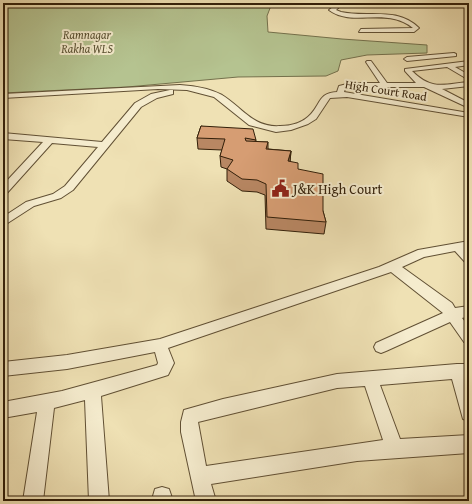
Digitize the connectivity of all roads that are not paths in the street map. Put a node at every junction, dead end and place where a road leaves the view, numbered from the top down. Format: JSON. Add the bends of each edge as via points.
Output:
{"nodes":[{"id":1,"x":341,"y":3,"type":"edge"},
{"id":2,"x":361,"y":31,"type":"dead end"},
{"id":3,"x":454,"y":55,"type":"dead end"},
{"id":4,"x":369,"y":62,"type":"dead end"},
{"id":5,"x":469,"y":63,"type":"edge"},
{"id":6,"x":448,"y":65,"type":"junction"},
{"id":7,"x":419,"y":68,"type":"junction"},
{"id":8,"x":469,"y":78,"type":"edge"},
{"id":9,"x":469,"y":84,"type":"edge"},
{"id":10,"x":385,"y":85,"type":"junction"},
{"id":11,"x":428,"y":86,"type":"junction"},
{"id":12,"x":167,"y":87,"type":"junction"},
{"id":13,"x":185,"y":91,"type":"junction"},
{"id":14,"x":205,"y":91,"type":"junction"},
{"id":15,"x":340,"y":94,"type":"junction"},
{"id":16,"x":3,"y":96,"type":"edge"},
{"id":17,"x":469,"y":106,"type":"edge"},
{"id":18,"x":469,"y":115,"type":"edge"},
{"id":19,"x":3,"y":136,"type":"edge"},
{"id":20,"x":50,"y":140,"type":"junction"},
{"id":21,"x":104,"y":145,"type":"junction"},
{"id":22,"x":3,"y":191,"type":"edge"},
{"id":23,"x":3,"y":222,"type":"edge"},
{"id":24,"x":458,"y":246,"type":"edge"},
{"id":25,"x":469,"y":259,"type":"edge"},
{"id":26,"x":392,"y":266,"type":"junction"},
{"id":27,"x":469,"y":311,"type":"edge"},
{"id":28,"x":454,"y":314,"type":"junction"},
{"id":29,"x":469,"y":338,"type":"edge"},
{"id":30,"x":160,"y":345,"type":"junction"},
{"id":31,"x":381,"y":348,"type":"dead end"},
{"id":32,"x":3,"y":369,"type":"edge"},
{"id":33,"x":463,"y":371,"type":"edge"},
{"id":34,"x":370,"y":377,"type":"junction"},
{"id":35,"x":94,"y":392,"type":"junction"},
{"id":36,"x":47,"y":403,"type":"junction"},
{"id":37,"x":3,"y":410,"type":"edge"},
{"id":38,"x":469,"y":413,"type":"edge"},
{"id":39,"x":469,"y":444,"type":"edge"},
{"id":40,"x":394,"y":448,"type":"junction"},
{"id":41,"x":201,"y":476,"type":"junction"},
{"id":42,"x":33,"y":501,"type":"edge"},
{"id":43,"x":99,"y":501,"type":"edge"},
{"id":44,"x":206,"y":501,"type":"edge"}],
"edges":[{"from":1,"to":2,"type":"street","via":[[332,10],[344,15],[396,17],[416,28]]},
{"from":3,"to":7,"type":"street","via":[[404,57]]},
{"from":4,"to":10,"type":"street"},
{"from":5,"to":6,"type":"street"},
{"from":6,"to":7,"type":"street"},
{"from":6,"to":8,"type":"street"},
{"from":7,"to":11,"type":"street","via":[[407,70]]},
{"from":9,"to":11,"type":"street"},
{"from":10,"to":11,"type":"street"},
{"from":10,"to":15,"type":"street","via":[[346,86],[341,89]]},
{"from":11,"to":17,"type":"street"},
{"from":12,"to":13,"type":"street"},
{"from":12,"to":14,"type":"street"},
{"from":12,"to":16,"type":"street"},
{"from":13,"to":14,"type":"street"},
{"from":13,"to":21,"type":"street","via":[[159,94],[138,104]]},
{"from":14,"to":15,"type":"street","name":"High Court Road","via":[[222,98],[249,122],[277,129],[306,122],[313,117],[324,98]]},
{"from":15,"to":18,"type":"street","name":"High Court Road"},
{"from":19,"to":20,"type":"street"},
{"from":20,"to":21,"type":"street"},
{"from":20,"to":22,"type":"street"},
{"from":21,"to":23,"type":"street","via":[[64,192],[30,204]]},
{"from":24,"to":25,"type":"street"},
{"from":24,"to":26,"type":"street","via":[[422,253]]},
{"from":26,"to":28,"type":"street","via":[[438,299]]},
{"from":26,"to":30,"type":"street"},
{"from":27,"to":28,"type":"street"},
{"from":28,"to":29,"type":"street"},
{"from":28,"to":31,"type":"street"},
{"from":30,"to":32,"type":"street","via":[[67,362]]},
{"from":30,"to":35,"type":"street","via":[[166,363],[163,370]]},
{"from":33,"to":34,"type":"street"},
{"from":33,"to":38,"type":"street"},
{"from":34,"to":40,"type":"street"},
{"from":34,"to":41,"type":"street","via":[[337,381],[190,416],[188,421],[191,439]]},
{"from":35,"to":36,"type":"street"},
{"from":35,"to":43,"type":"street"},
{"from":36,"to":37,"type":"street"},
{"from":36,"to":42,"type":"street"},
{"from":39,"to":40,"type":"street"},
{"from":40,"to":41,"type":"street"},
{"from":41,"to":44,"type":"street"}]}
